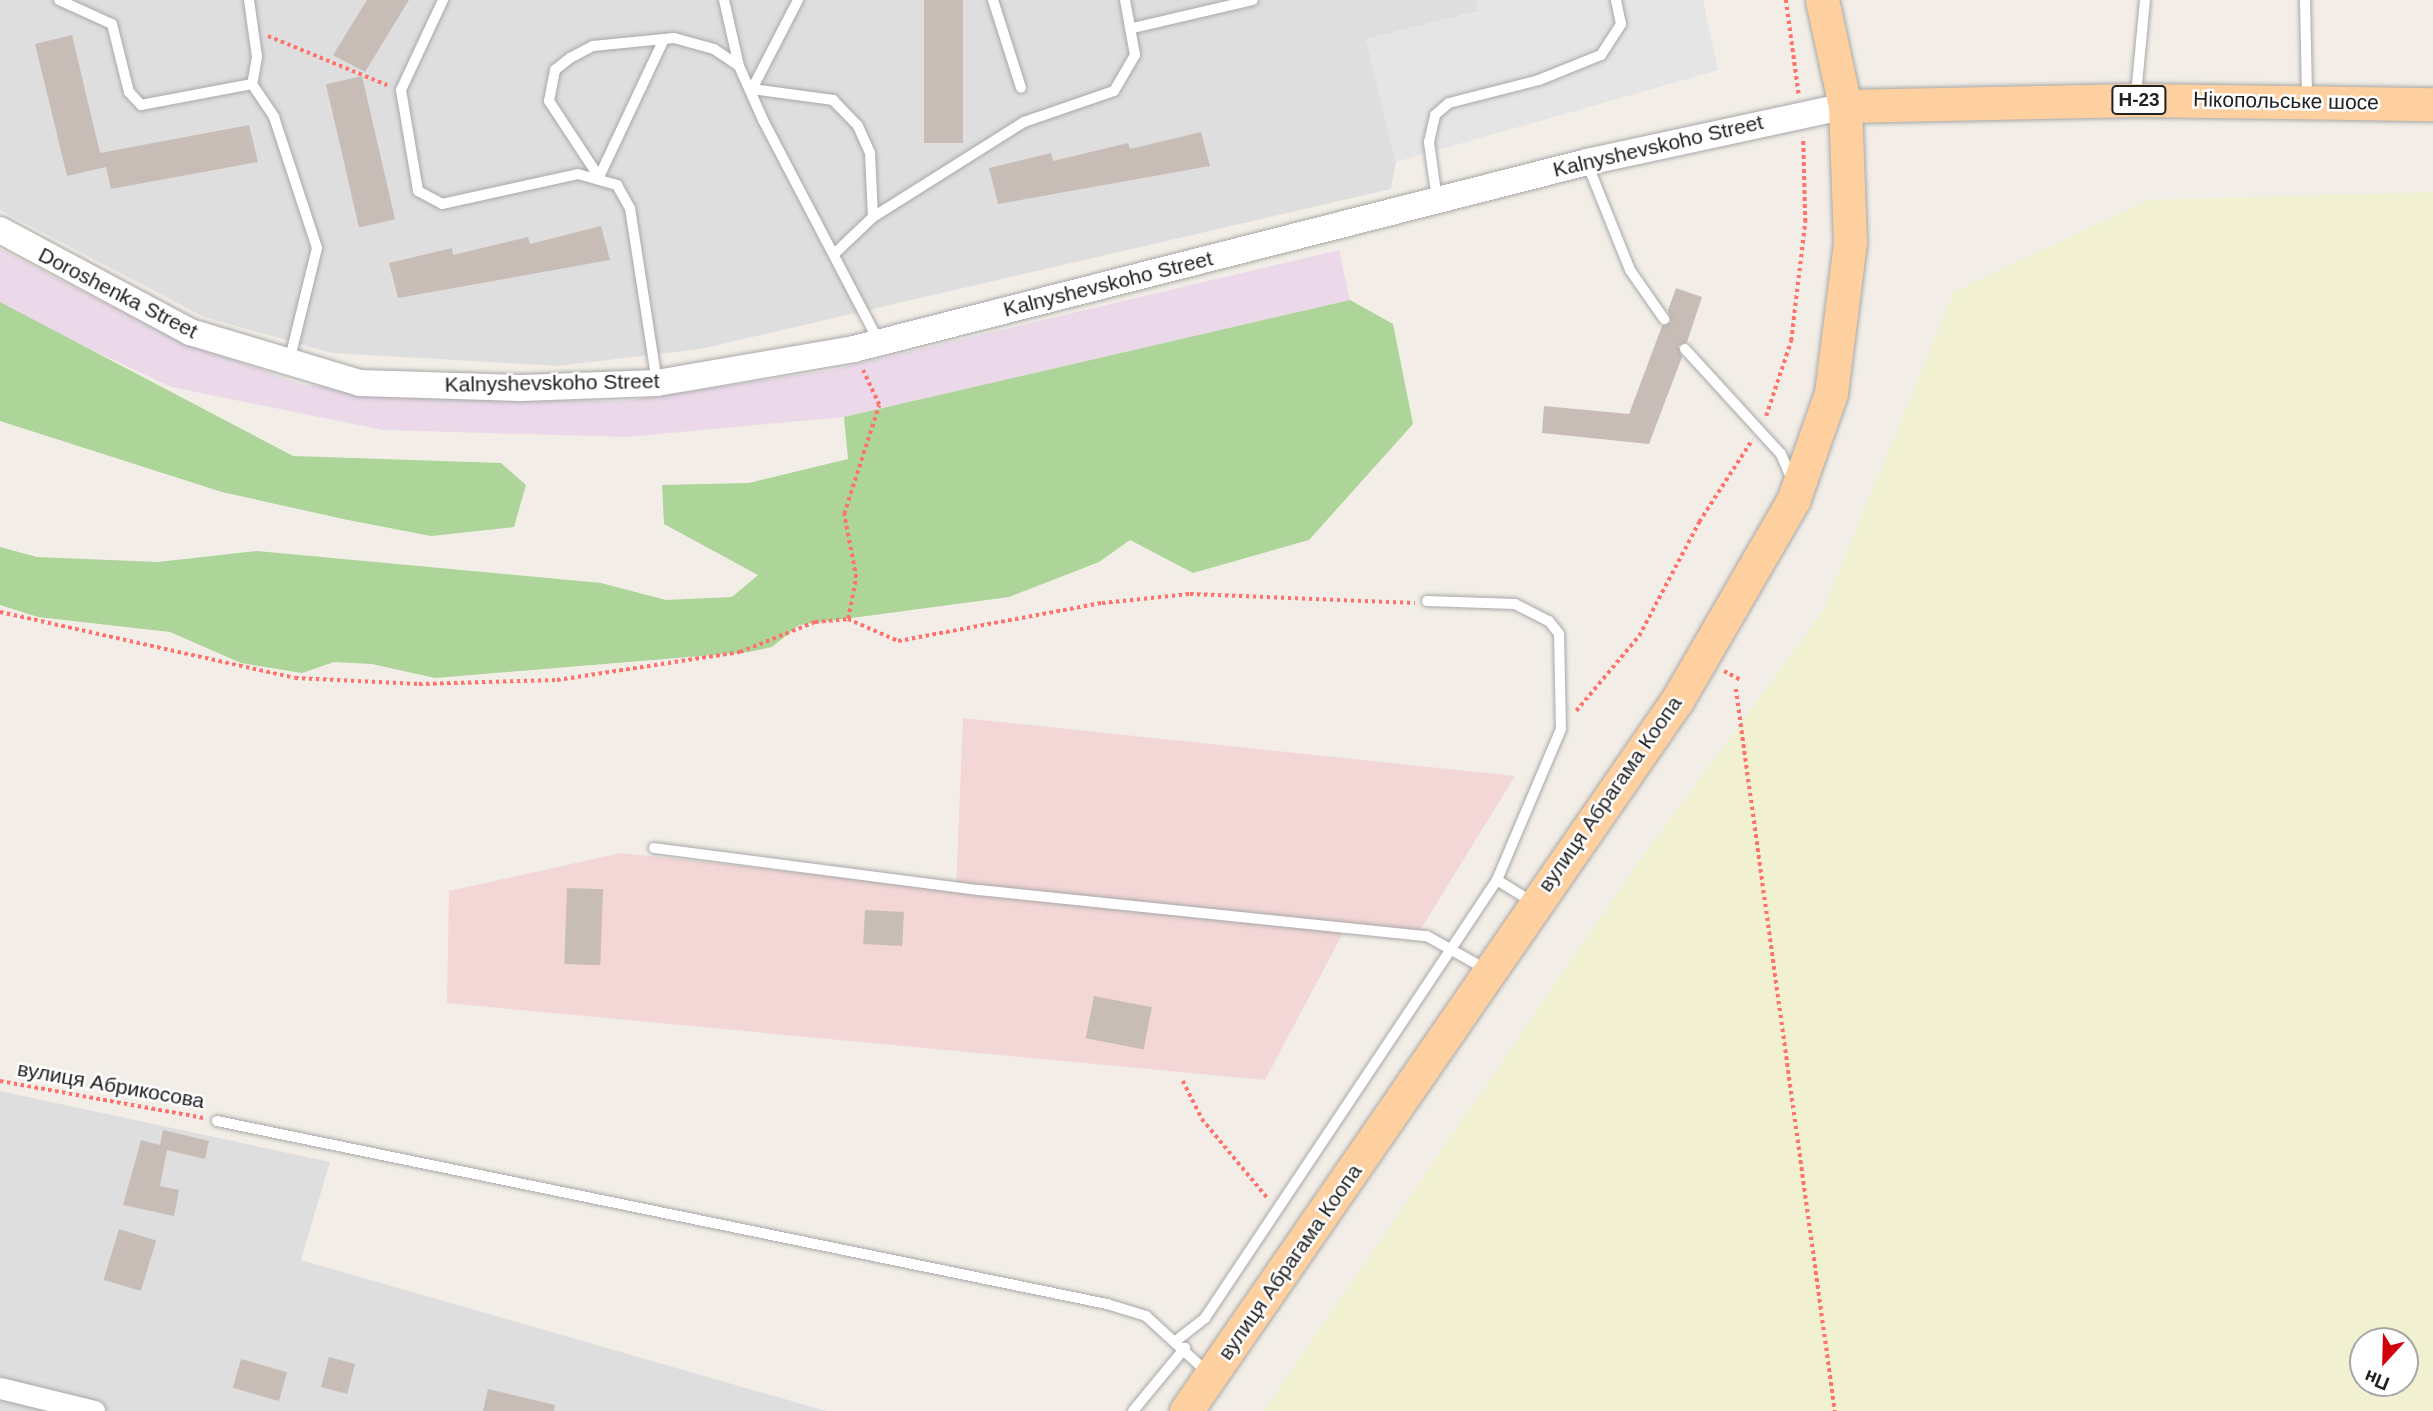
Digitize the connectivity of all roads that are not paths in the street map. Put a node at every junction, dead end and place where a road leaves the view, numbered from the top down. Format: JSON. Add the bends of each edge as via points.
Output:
{"nodes":[{"id":1,"x":60,"y":0,"type":"edge"},
{"id":2,"x":249,"y":0,"type":"edge"},
{"id":3,"x":443,"y":0,"type":"edge"},
{"id":4,"x":724,"y":0,"type":"edge"},
{"id":5,"x":797,"y":0,"type":"edge"},
{"id":6,"x":993,"y":0,"type":"edge"},
{"id":7,"x":1125,"y":0,"type":"edge"},
{"id":8,"x":1253,"y":0,"type":"edge"},
{"id":9,"x":1616,"y":0,"type":"edge"},
{"id":10,"x":1822,"y":0,"type":"edge"},
{"id":11,"x":2144,"y":0,"type":"edge"},
{"id":12,"x":2305,"y":0,"type":"edge"},
{"id":13,"x":1133,"y":28,"type":"junction"},
{"id":14,"x":664,"y":39,"type":"junction"},
{"id":15,"x":739,"y":66,"type":"junction"},
{"id":16,"x":252,"y":84,"type":"junction"},
{"id":17,"x":1021,"y":88,"type":"dead end"},
{"id":18,"x":752,"y":89,"type":"junction"},
{"id":19,"x":2307,"y":99,"type":"junction"},
{"id":20,"x":2136,"y":100,"type":"junction"},
{"id":21,"x":2433,"y":104,"type":"edge"},
{"id":22,"x":1845,"y":106,"type":"junction"},
{"id":23,"x":1587,"y":162,"type":"junction"},
{"id":24,"x":599,"y":177,"type":"junction"},
{"id":25,"x":1437,"y":200,"type":"junction"},
{"id":26,"x":873,"y":217,"type":"junction"},
{"id":27,"x":0,"y":230,"type":"edge"},
{"id":28,"x":835,"y":253,"type":"junction"},
{"id":29,"x":1664,"y":319,"type":"dead end"},
{"id":30,"x":866,"y":346,"type":"junction"},
{"id":31,"x":1685,"y":349,"type":"dead end"},
{"id":32,"x":288,"y":364,"type":"junction"},
{"id":33,"x":360,"y":383,"type":"joint"},
{"id":34,"x":657,"y":383,"type":"junction"},
{"id":35,"x":1793,"y":501,"type":"junction"},
{"id":36,"x":1427,"y":601,"type":"road end"},
{"id":37,"x":654,"y":848,"type":"dead end"},
{"id":38,"x":1497,"y":880,"type":"junction"},
{"id":39,"x":1535,"y":904,"type":"junction"},
{"id":40,"x":1451,"y":945,"type":"junction"},
{"id":41,"x":1487,"y":970,"type":"junction"},
{"id":42,"x":217,"y":1121,"type":"road end"},
{"id":43,"x":1181,"y":1344,"type":"junction"},
{"id":44,"x":1212,"y":1377,"type":"junction"},
{"id":45,"x":0,"y":1388,"type":"edge"},
{"id":46,"x":94,"y":1411,"type":"edge"},
{"id":47,"x":1133,"y":1411,"type":"edge"},
{"id":48,"x":1186,"y":1411,"type":"edge"}],
"edges":[{"from":1,"to":16,"type":"lane","via":[[112,24],[129,92],[141,105]]},
{"from":2,"to":16,"type":"lane","via":[[256,31]]},
{"from":3,"to":24,"type":"lane","via":[[401,90],[414,179],[425,200],[442,204],[578,174]]},
{"from":4,"to":15,"type":"lane"},
{"from":5,"to":18,"type":"lane"},
{"from":6,"to":17,"type":"lane"},
{"from":7,"to":13,"type":"lane"},
{"from":8,"to":13,"type":"lane"},
{"from":9,"to":25,"type":"lane","via":[[1621,24],[1601,55],[1539,80],[1448,103],[1435,115],[1429,152]]},
{"from":10,"to":22,"type":"main road","name":"вулиця Абрагама Коопа"},
{"from":11,"to":20,"type":"lane"},
{"from":12,"to":19,"type":"lane"},
{"from":13,"to":26,"type":"lane","via":[[1132,69],[1114,91],[1024,122]]},
{"from":14,"to":15,"type":"lane","via":[[714,49]]},
{"from":14,"to":24,"type":"lane"},
{"from":14,"to":24,"type":"lane","via":[[593,46],[555,70],[549,102]]},
{"from":15,"to":18,"type":"lane"},
{"from":16,"to":32,"type":"lane","via":[[274,117],[317,248]]},
{"from":18,"to":26,"type":"lane","via":[[844,104],[870,153]]},
{"from":18,"to":28,"type":"lane","via":[[806,211]]},
{"from":19,"to":20,"type":"main road","name":"Нікопольське шосе","number":"Н-23"},
{"from":19,"to":21,"type":"main road","name":"Нікопольське шосе","number":"Н-23"},
{"from":20,"to":22,"type":"main road","name":"Нікопольське шосе","number":"Н-23"},
{"from":22,"to":23,"type":"street","name":"Kalnyshevskoho Street"},
{"from":22,"to":35,"type":"main road","name":"вулиця Абрагама Коопа","via":[[1853,190],[1841,334],[1831,393]]},
{"from":23,"to":25,"type":"street","name":"Kalnyshevskoho Street"},
{"from":23,"to":29,"type":"lane","via":[[1630,270]]},
{"from":24,"to":34,"type":"lane","via":[[628,196]]},
{"from":25,"to":30,"type":"street","name":"Kalnyshevskoho Street"},
{"from":26,"to":28,"type":"lane"},
{"from":27,"to":32,"type":"street","name":"Doroshenka Street","via":[[190,332]]},
{"from":28,"to":30,"type":"lane"},
{"from":30,"to":34,"type":"street","name":"Kalnyshevskoho Street"},
{"from":31,"to":35,"type":"lane","via":[[1781,454]]},
{"from":32,"to":33,"type":"street","name":"Doroshenka Street"},
{"from":33,"to":34,"type":"street","name":"Kalnyshevskoho Street","via":[[522,388]]},
{"from":35,"to":39,"type":"main road","name":"вулиця Абрагама Коопа","via":[[1678,699]]},
{"from":36,"to":38,"type":"lane","via":[[1515,604],[1549,621],[1559,634],[1561,729]]},
{"from":37,"to":40,"type":"lane","via":[[979,890],[1406,934]]},
{"from":38,"to":39,"type":"lane"},
{"from":38,"to":40,"type":"lane"},
{"from":39,"to":41,"type":"main road","name":"вулиця Абрагама Коопа"},
{"from":40,"to":41,"type":"lane"},
{"from":40,"to":43,"type":"lane","via":[[1205,1318]]},
{"from":41,"to":44,"type":"main road","name":"вулиця Абрагама Коопа"},
{"from":42,"to":43,"type":"lane","via":[[1107,1304],[1146,1317]]},
{"from":43,"to":44,"type":"lane"},
{"from":43,"to":47,"type":"lane"},
{"from":44,"to":48,"type":"main road","name":"вулиця Абрагама Коопа"},
{"from":45,"to":46,"type":"street"}]}
